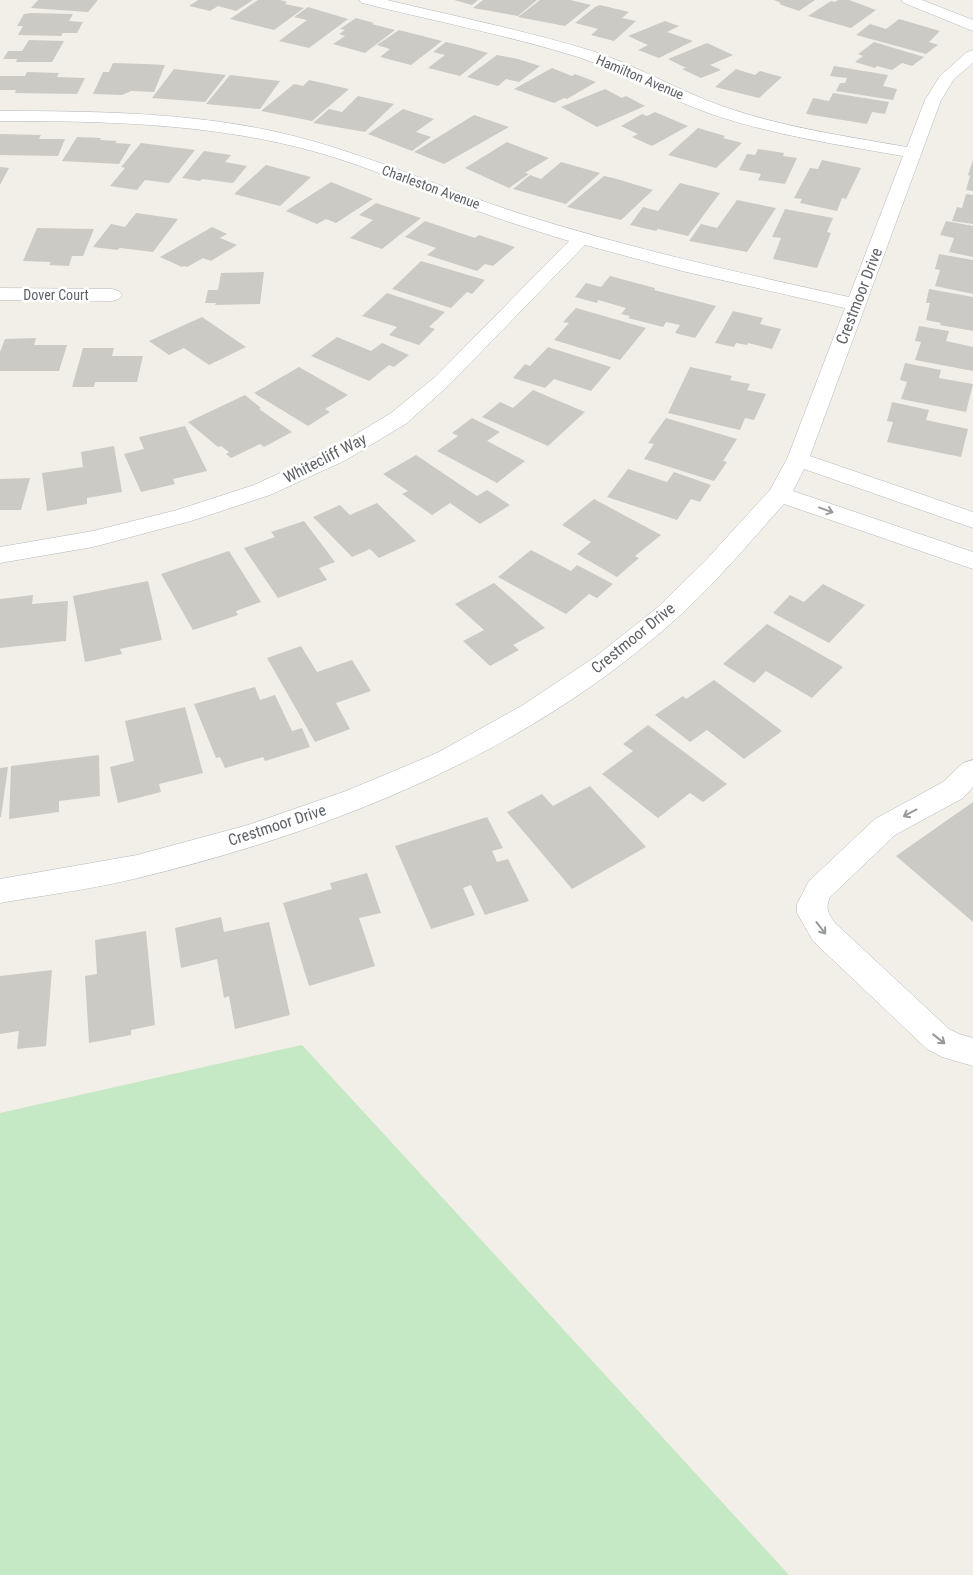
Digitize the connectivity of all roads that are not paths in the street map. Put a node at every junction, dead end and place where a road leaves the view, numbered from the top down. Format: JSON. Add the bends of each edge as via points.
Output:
{"nodes":[{"id":1,"x":367,"y":0,"type":"edge"},
{"id":2,"x":909,"y":0,"type":"edge"},
{"id":3,"x":973,"y":26,"type":"edge"},
{"id":4,"x":973,"y":55,"type":"edge"},
{"id":5,"x":0,"y":116,"type":"edge"},
{"id":6,"x":913,"y":153,"type":"junction"},
{"id":7,"x":581,"y":239,"type":"junction"},
{"id":8,"x":0,"y":294,"type":"edge"},
{"id":9,"x":112,"y":295,"type":"dead end"},
{"id":10,"x":856,"y":304,"type":"junction"},
{"id":11,"x":798,"y":459,"type":"junction"},
{"id":12,"x":780,"y":494,"type":"junction"},
{"id":13,"x":973,"y":520,"type":"edge"},
{"id":14,"x":0,"y":555,"type":"edge"},
{"id":15,"x":973,"y":561,"type":"edge"},
{"id":16,"x":973,"y":770,"type":"edge"},
{"id":17,"x":0,"y":891,"type":"edge"},
{"id":18,"x":973,"y":1052,"type":"edge"}],
"edges":[{"from":1,"to":6,"type":"street","name":"Hamilton Avenue","via":[[586,55],[715,109],[755,122]]},
{"from":2,"to":3,"type":"street"},
{"from":4,"to":6,"type":"street","name":"Crestmoor Drive","via":[[948,76],[933,100]]},
{"from":5,"to":7,"type":"street","name":"Charleston Avenue","via":[[99,116],[170,121],[300,142]]},
{"from":6,"to":10,"type":"street","name":"Crestmoor Drive"},
{"from":7,"to":10,"type":"street","name":"Charleston Avenue","via":[[737,279]]},
{"from":7,"to":14,"type":"street","name":"Whitecliff Way","via":[[442,381],[399,418],[338,455],[262,490],[183,516],[93,540]]},
{"from":8,"to":9,"type":"street","name":"Dover Court"},
{"from":10,"to":11,"type":"street","name":"Crestmoor Drive"},
{"from":11,"to":12,"type":"street","name":"Crestmoor Drive"},
{"from":11,"to":13,"type":"street"},
{"from":12,"to":15,"type":"street","one_way":true},
{"from":12,"to":17,"type":"street","name":"Crestmoor Drive","via":[[667,613],[604,664],[532,712],[447,760],[356,799],[250,836],[137,867]]},
{"from":16,"to":18,"type":"street","one_way":true,"via":[[953,790],[875,835],[819,889],[812,904],[812,913],[824,932],[938,1039]]}]}
